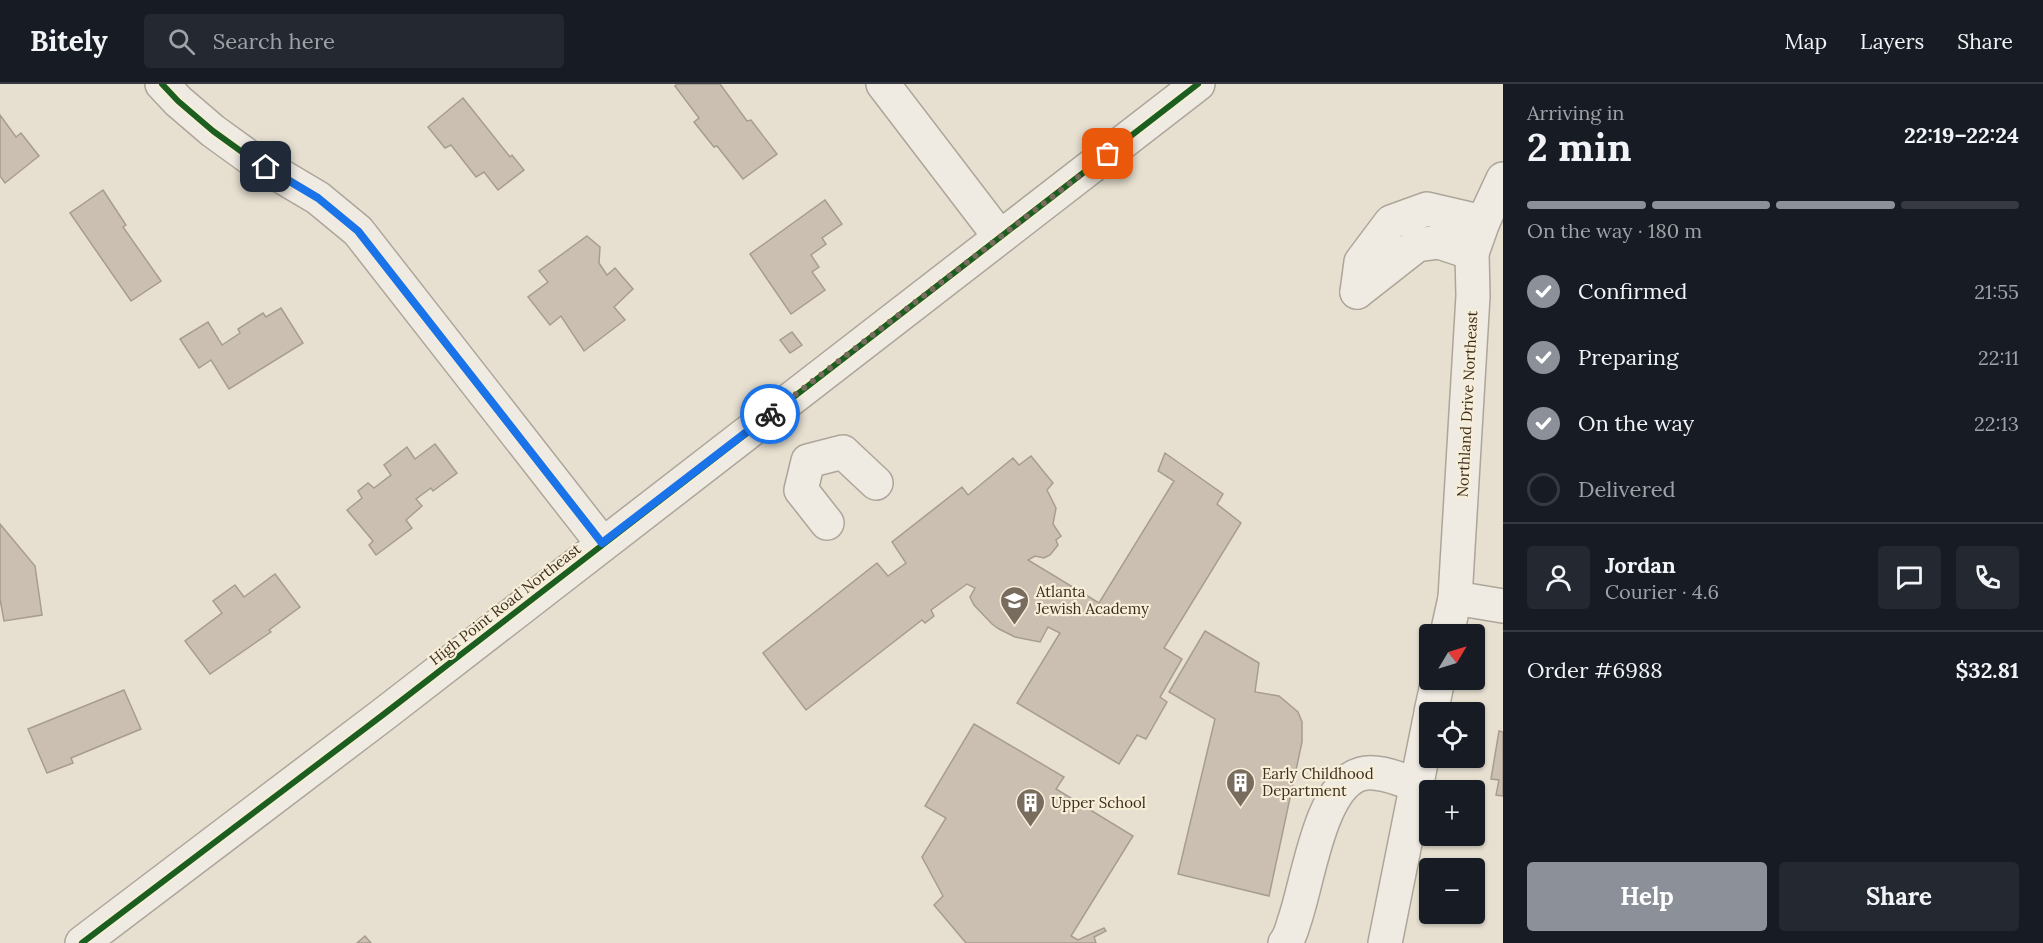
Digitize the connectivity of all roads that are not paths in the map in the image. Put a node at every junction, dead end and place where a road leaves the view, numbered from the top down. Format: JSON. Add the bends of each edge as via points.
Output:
{"nodes":[{"id":1,"x":162,"y":84,"type":"edge"},
{"id":2,"x":883,"y":84,"type":"edge"},
{"id":3,"x":1197,"y":84,"type":"edge"},
{"id":4,"x":1503,"y":179,"type":"edge"},
{"id":5,"x":1483,"y":222,"type":"junction"},
{"id":6,"x":1000,"y":237,"type":"junction"},
{"id":7,"x":1472,"y":253,"type":"junction"},
{"id":8,"x":876,"y":483,"type":"dead end"},
{"id":9,"x":827,"y":523,"type":"dead end"},
{"id":10,"x":602,"y":543,"type":"junction"},
{"id":11,"x":1455,"y":598,"type":"junction"},
{"id":12,"x":1503,"y":606,"type":"edge"},
{"id":13,"x":1449,"y":624,"type":"edge"},
{"id":14,"x":1419,"y":768,"type":"edge"},
{"id":15,"x":1416,"y":784,"type":"junction"},
{"id":16,"x":82,"y":943,"type":"edge"},
{"id":17,"x":1285,"y":943,"type":"edge"},
{"id":18,"x":1385,"y":943,"type":"edge"}],
"edges":[{"from":1,"to":10,"type":"street","via":[[213,131],[318,198],[358,231]]},
{"from":2,"to":6,"type":"street"},
{"from":3,"to":6,"type":"street","name":"High Point Road Northeast"},
{"from":4,"to":5,"type":"street","name":"Northland Drive Northeast"},
{"from":5,"to":7,"type":"street","name":"Northland Drive Northeast"},
{"from":5,"to":7,"type":"street","via":[[1427,209],[1391,222],[1361,262],[1358,292],[1417,245],[1439,242]]},
{"from":6,"to":10,"type":"street","name":"High Point Road Northeast"},
{"from":7,"to":11,"type":"street","name":"Northland Drive Northeast","via":[[1473,296]]},
{"from":8,"to":9,"type":"street","via":[[843,453],[808,461],[801,490]]},
{"from":10,"to":16,"type":"street","name":"High Point Road Northeast"},
{"from":11,"to":12,"type":"street"},
{"from":11,"to":13,"type":"street","name":"Northland Drive Northeast"},
{"from":14,"to":15,"type":"street"},
{"from":15,"to":17,"type":"street","via":[[1363,773],[1347,781],[1331,802],[1320,830],[1300,905]]},
{"from":15,"to":18,"type":"street"}]}
